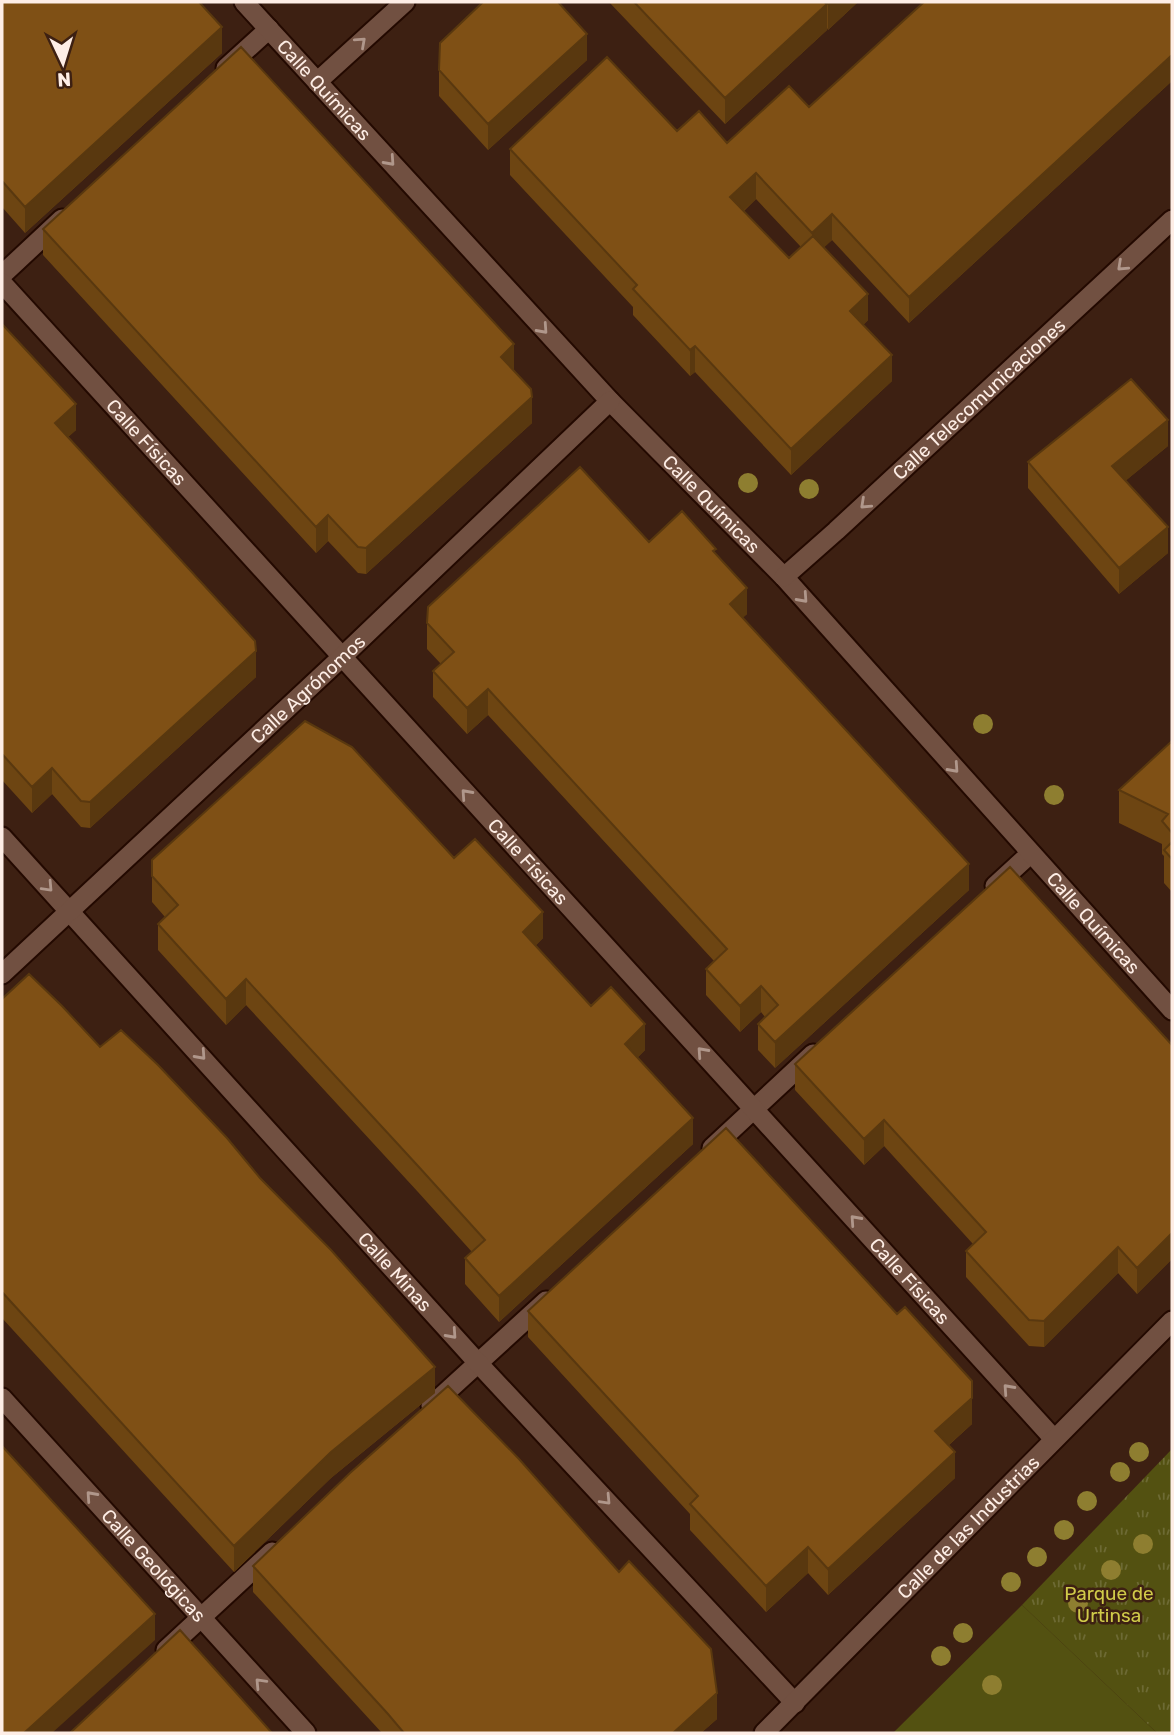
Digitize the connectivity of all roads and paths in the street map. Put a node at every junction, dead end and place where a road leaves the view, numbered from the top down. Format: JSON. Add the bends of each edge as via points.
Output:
{"nodes":[{"id":1,"x":244,"y":2,"type":"edge"},
{"id":2,"x":405,"y":2,"type":"edge"},
{"id":3,"x":269,"y":29,"type":"junction"},
{"id":4,"x":317,"y":82,"type":"junction"},
{"id":5,"x":207,"y":86,"type":"edge"},
{"id":6,"x":74,"y":208,"type":"edge"},
{"id":7,"x":1172,"y":220,"type":"edge"},
{"id":8,"x":2,"y":275,"type":"edge"},
{"id":9,"x":2,"y":284,"type":"edge"},
{"id":10,"x":610,"y":401,"type":"junction"},
{"id":11,"x":784,"y":577,"type":"junction"},
{"id":12,"x":342,"y":657,"type":"junction"},
{"id":13,"x":2,"y":837,"type":"edge"},
{"id":14,"x":1030,"y":854,"type":"junction"},
{"id":15,"x":979,"y":901,"type":"edge"},
{"id":16,"x":71,"y":911,"type":"junction"},
{"id":17,"x":2,"y":974,"type":"edge"},
{"id":18,"x":1172,"y":1010,"type":"edge"},
{"id":19,"x":825,"y":1043,"type":"edge"},
{"id":20,"x":754,"y":1110,"type":"junction"},
{"id":21,"x":703,"y":1156,"type":"edge"},
{"id":22,"x":560,"y":1288,"type":"edge"},
{"id":23,"x":1172,"y":1321,"type":"edge"},
{"id":24,"x":478,"y":1363,"type":"junction"},
{"id":25,"x":2,"y":1398,"type":"edge"},
{"id":26,"x":416,"y":1420,"type":"edge"},
{"id":27,"x":1054,"y":1439,"type":"junction"},
{"id":28,"x":283,"y":1542,"type":"edge"},
{"id":29,"x":200,"y":1618,"type":"junction"},
{"id":30,"x":152,"y":1662,"type":"edge"},
{"id":31,"x":795,"y":1703,"type":"junction"},
{"id":32,"x":306,"y":1733,"type":"edge"},
{"id":33,"x":765,"y":1733,"type":"edge"}],
"edges":[{"from":1,"to":3,"type":"street","name":"Calle Químicas"},
{"from":4,"to":2,"type":"street","one_way":true},
{"from":3,"to":4,"type":"street","name":"Calle Químicas"},
{"from":3,"to":5,"type":"street"},
{"from":4,"to":10,"type":"street","name":"Calle Químicas","one_way":true},
{"from":6,"to":8,"type":"street"},
{"from":7,"to":11,"type":"street","name":"Calle Telecomunicaciones","one_way":true},
{"from":9,"to":12,"type":"street","name":"Calle Físicas"},
{"from":10,"to":11,"type":"street","name":"Calle Químicas"},
{"from":10,"to":12,"type":"street","name":"Calle Agrónomos"},
{"from":11,"to":14,"type":"street","name":"Calle Químicas","one_way":true},
{"from":12,"to":16,"type":"street","name":"Calle Agrónomos"},
{"from":20,"to":12,"type":"street","name":"Calle Físicas","one_way":true},
{"from":13,"to":16,"type":"street","name":"Calle Minas","one_way":true},
{"from":14,"to":15,"type":"street"},
{"from":14,"to":18,"type":"street","name":"Calle Químicas"},
{"from":16,"to":17,"type":"street","name":"Calle Agrónomos"},
{"from":16,"to":24,"type":"street","name":"Calle Minas","one_way":true},
{"from":19,"to":20,"type":"street"},
{"from":20,"to":21,"type":"street"},
{"from":27,"to":20,"type":"street","name":"Calle Físicas","one_way":true},
{"from":22,"to":24,"type":"street"},
{"from":23,"to":27,"type":"street","name":"Calle de las Industrias"},
{"from":24,"to":26,"type":"street"},
{"from":24,"to":31,"type":"street","name":"Calle Minas","one_way":true},
{"from":29,"to":25,"type":"street","name":"Calle Geológicas","one_way":true},
{"from":27,"to":31,"type":"street","name":"Calle de las Industrias"},
{"from":28,"to":29,"type":"street"},
{"from":29,"to":30,"type":"street"},
{"from":32,"to":29,"type":"street","name":"Calle Geológicas","one_way":true},
{"from":31,"to":33,"type":"street","name":"Calle de las Industrias"}]}
